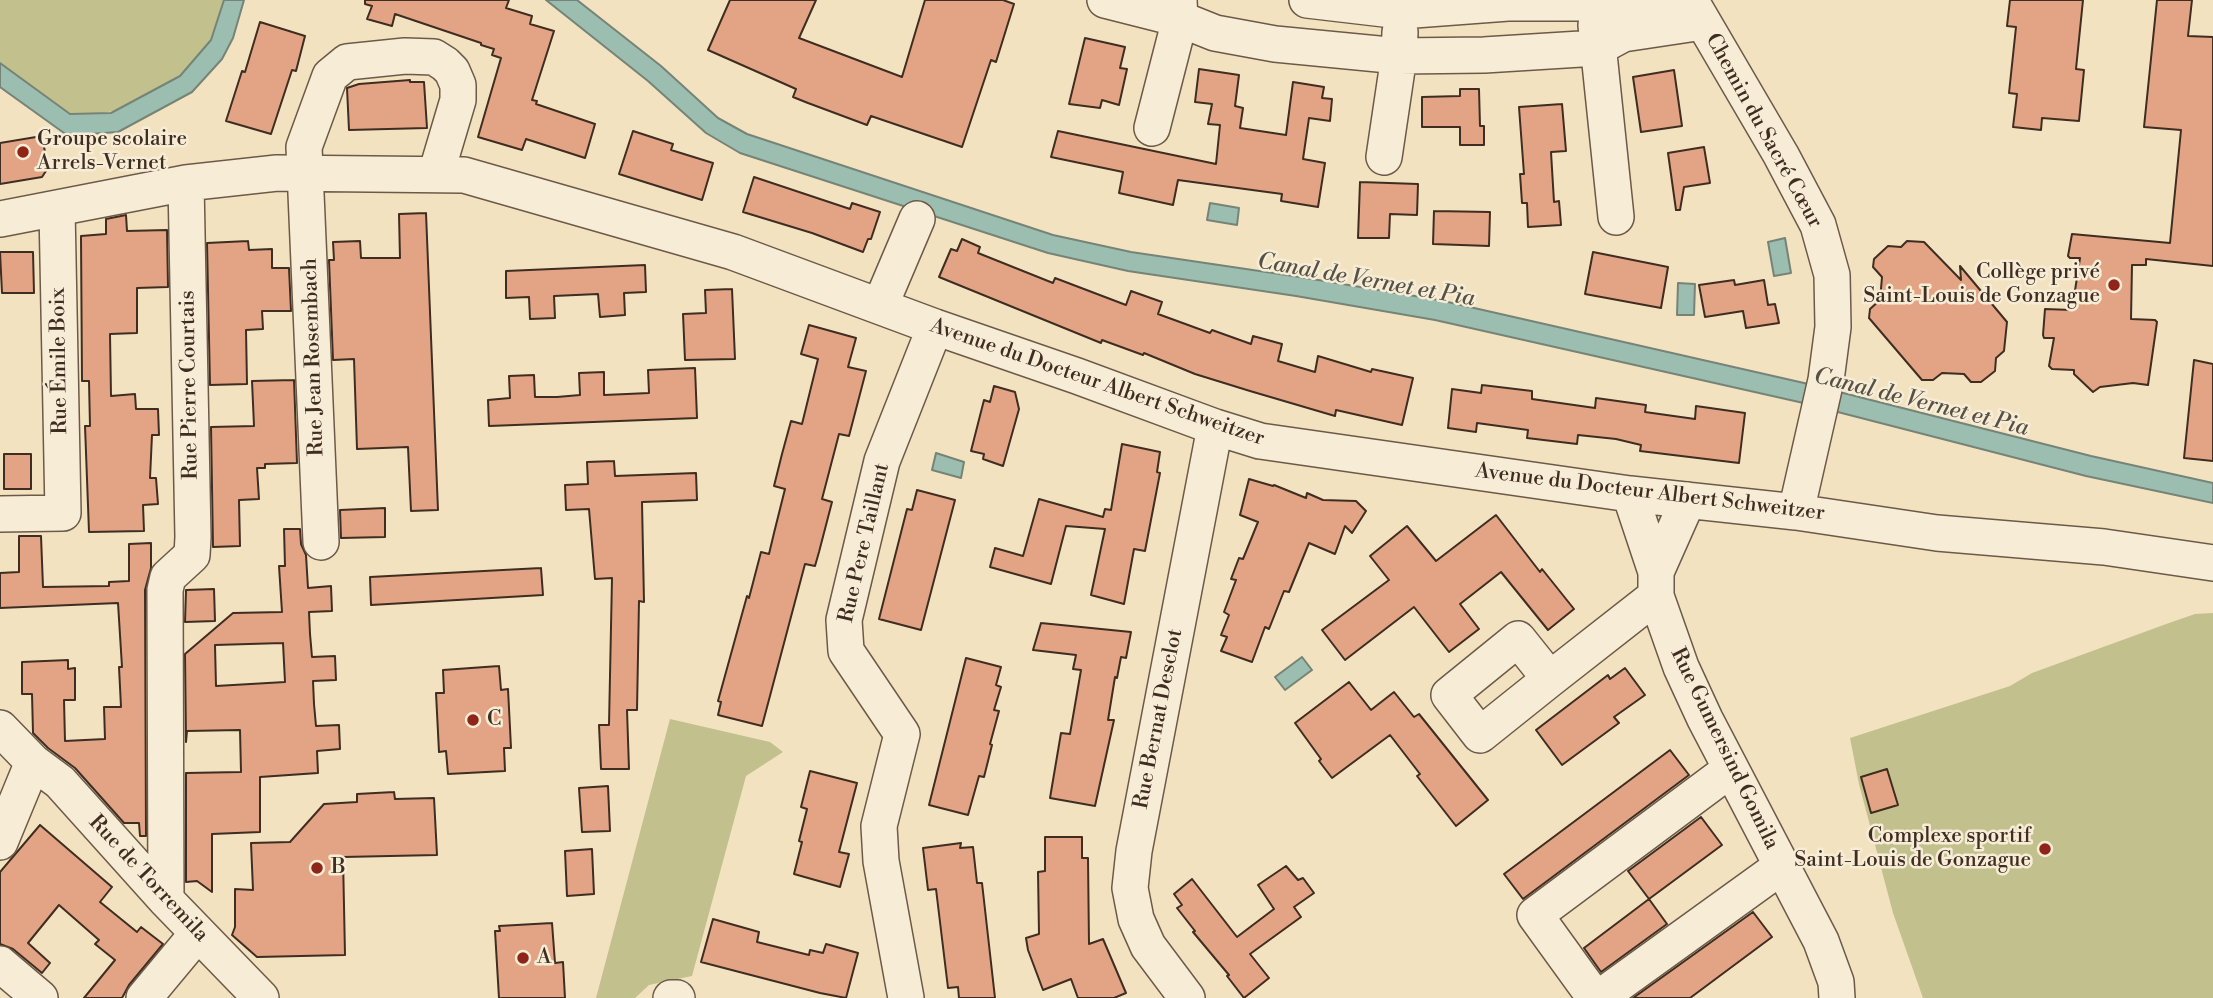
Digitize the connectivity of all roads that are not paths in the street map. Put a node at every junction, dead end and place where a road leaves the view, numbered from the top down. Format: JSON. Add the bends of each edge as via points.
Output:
{"nodes":[{"id":1,"x":1105,"y":0,"type":"edge"},
{"id":2,"x":1307,"y":0,"type":"edge"},
{"id":3,"x":1675,"y":0,"type":"edge"},
{"id":4,"x":1595,"y":3,"type":"junction"},
{"id":5,"x":1435,"y":4,"type":"edge"},
{"id":6,"x":1180,"y":9,"type":"edge"},
{"id":7,"x":1401,"y":11,"type":"junction"},
{"id":8,"x":1697,"y":11,"type":"edge"},
{"id":9,"x":1597,"y":48,"type":"junction"},
{"id":10,"x":1399,"y":56,"type":"junction"},
{"id":11,"x":1152,"y":128,"type":"dead end"},
{"id":12,"x":1384,"y":157,"type":"dead end"},
{"id":13,"x":307,"y":172,"type":"junction"},
{"id":14,"x":436,"y":174,"type":"junction"},
{"id":15,"x":186,"y":183,"type":"junction"},
{"id":16,"x":57,"y":209,"type":"junction"},
{"id":17,"x":1616,"y":217,"type":"dead end"},
{"id":18,"x":0,"y":219,"type":"edge"},
{"id":19,"x":918,"y":219,"type":"dead end"},
{"id":20,"x":880,"y":306,"type":"junction"},
{"id":21,"x":935,"y":327,"type":"junction"},
{"id":22,"x":1215,"y":427,"type":"junction"},
{"id":23,"x":1630,"y":494,"type":"junction"},
{"id":24,"x":1688,"y":500,"type":"junction"},
{"id":25,"x":1796,"y":512,"type":"junction"},
{"id":26,"x":0,"y":514,"type":"edge"},
{"id":27,"x":321,"y":542,"type":"dead end"},
{"id":28,"x":2213,"y":563,"type":"edge"},
{"id":29,"x":1656,"y":584,"type":"junction"},
{"id":30,"x":1550,"y":679,"type":"dead end"},
{"id":31,"x":0,"y":728,"type":"edge"},
{"id":32,"x":33,"y":762,"type":"junction"},
{"id":33,"x":1731,"y":769,"type":"junction"},
{"id":34,"x":0,"y":842,"type":"edge"},
{"id":35,"x":1782,"y":866,"type":"junction"},
{"id":36,"x":166,"y":900,"type":"junction"},
{"id":37,"x":198,"y":933,"type":"junction"},
{"id":38,"x":0,"y":964,"type":"edge"},
{"id":39,"x":40,"y":998,"type":"edge"},
{"id":40,"x":144,"y":998,"type":"edge"},
{"id":41,"x":261,"y":998,"type":"edge"},
{"id":42,"x":671,"y":998,"type":"edge"},
{"id":43,"x":677,"y":998,"type":"edge"},
{"id":44,"x":906,"y":998,"type":"edge"},
{"id":45,"x":1187,"y":998,"type":"edge"},
{"id":46,"x":1597,"y":998,"type":"edge"},
{"id":47,"x":1837,"y":998,"type":"edge"}],
"edges":[{"from":1,"to":6,"type":"street"},
{"from":2,"to":7,"type":"street"},
{"from":3,"to":4,"type":"street","via":[[1624,9]]},
{"from":4,"to":5,"type":"street"},
{"from":4,"to":9,"type":"street"},
{"from":5,"to":7,"type":"street"},
{"from":6,"to":10,"type":"street","via":[[1215,33]]},
{"from":6,"to":11,"type":"street"},
{"from":7,"to":10,"type":"street"},
{"from":8,"to":9,"type":"street","via":[[1623,34]]},
{"from":8,"to":25,"type":"street","name":"Chemin du Sacré Cœur","via":[[1818,225],[1832,275],[1833,327]]},
{"from":9,"to":10,"type":"street"},
{"from":9,"to":17,"type":"street"},
{"from":10,"to":12,"type":"street"},
{"from":13,"to":14,"type":"street","name":"Avenue du Docteur Albert Schweitzer"},
{"from":13,"to":14,"type":"street","via":[[304,147],[330,76],[347,62],[405,56],[434,57],[452,71],[458,85],[458,100]]},
{"from":13,"to":15,"type":"street","name":"Avenue du Docteur Albert Schweitzer"},
{"from":13,"to":27,"type":"street","name":"Rue Jean Rosembach"},
{"from":14,"to":20,"type":"street","name":"Avenue du Docteur Albert Schweitzer","via":[[464,175],[733,252]]},
{"from":15,"to":16,"type":"street","name":"Avenue du Docteur Albert Schweitzer"},
{"from":15,"to":36,"type":"street","name":"Rue Pierre Courtais","via":[[193,537],[192,555],[168,577],[166,590]]},
{"from":16,"to":18,"type":"street","name":"Avenue du Docteur Albert Schweitzer"},
{"from":16,"to":26,"type":"street","name":"Rue Émile Boix","via":[[63,513]]},
{"from":19,"to":20,"type":"street"},
{"from":20,"to":21,"type":"street","name":"Avenue du Docteur Albert Schweitzer"},
{"from":21,"to":22,"type":"street","name":"Avenue du Docteur Albert Schweitzer"},
{"from":21,"to":44,"type":"street","name":"Rue Pere Taillant","via":[[883,461],[844,620],[846,651],[902,734],[879,826],[881,862]]},
{"from":22,"to":23,"type":"street","name":"Avenue du Docteur Albert Schweitzer","via":[[1301,448]]},
{"from":22,"to":45,"type":"street","name":"Rue Bernat Desclot","via":[[1130,888],[1148,946]]},
{"from":23,"to":24,"type":"street","name":"Avenue du Docteur Albert Schweitzer"},
{"from":23,"to":29,"type":"street","name":"Rue Gumersind Gomila"},
{"from":24,"to":25,"type":"street","name":"Avenue du Docteur Albert Schweitzer"},
{"from":24,"to":29,"type":"street"},
{"from":25,"to":28,"type":"street","name":"Avenue du Docteur Albert Schweitzer","via":[[1937,533],[2105,547]]},
{"from":29,"to":30,"type":"street"},
{"from":29,"to":33,"type":"street","name":"Rue Gumersind Gomila","via":[[1681,667]]},
{"from":31,"to":32,"type":"street","name":"Rue de Torremila"},
{"from":32,"to":34,"type":"street"},
{"from":32,"to":36,"type":"street","name":"Rue de Torremila","via":[[60,782]]},
{"from":33,"to":35,"type":"street","name":"Rue Gumersind Gomila"},
{"from":33,"to":46,"type":"street","via":[[1535,915]]},
{"from":35,"to":46,"type":"street"},
{"from":35,"to":47,"type":"street","name":"Rue Gumersind Gomila","via":[[1821,941]]},
{"from":36,"to":37,"type":"street","name":"Rue de Torremila"},
{"from":37,"to":40,"type":"street"},
{"from":37,"to":41,"type":"street","name":"Rue de Torremila"},
{"from":38,"to":39,"type":"street"},
{"from":42,"to":43,"type":"street"}]}
